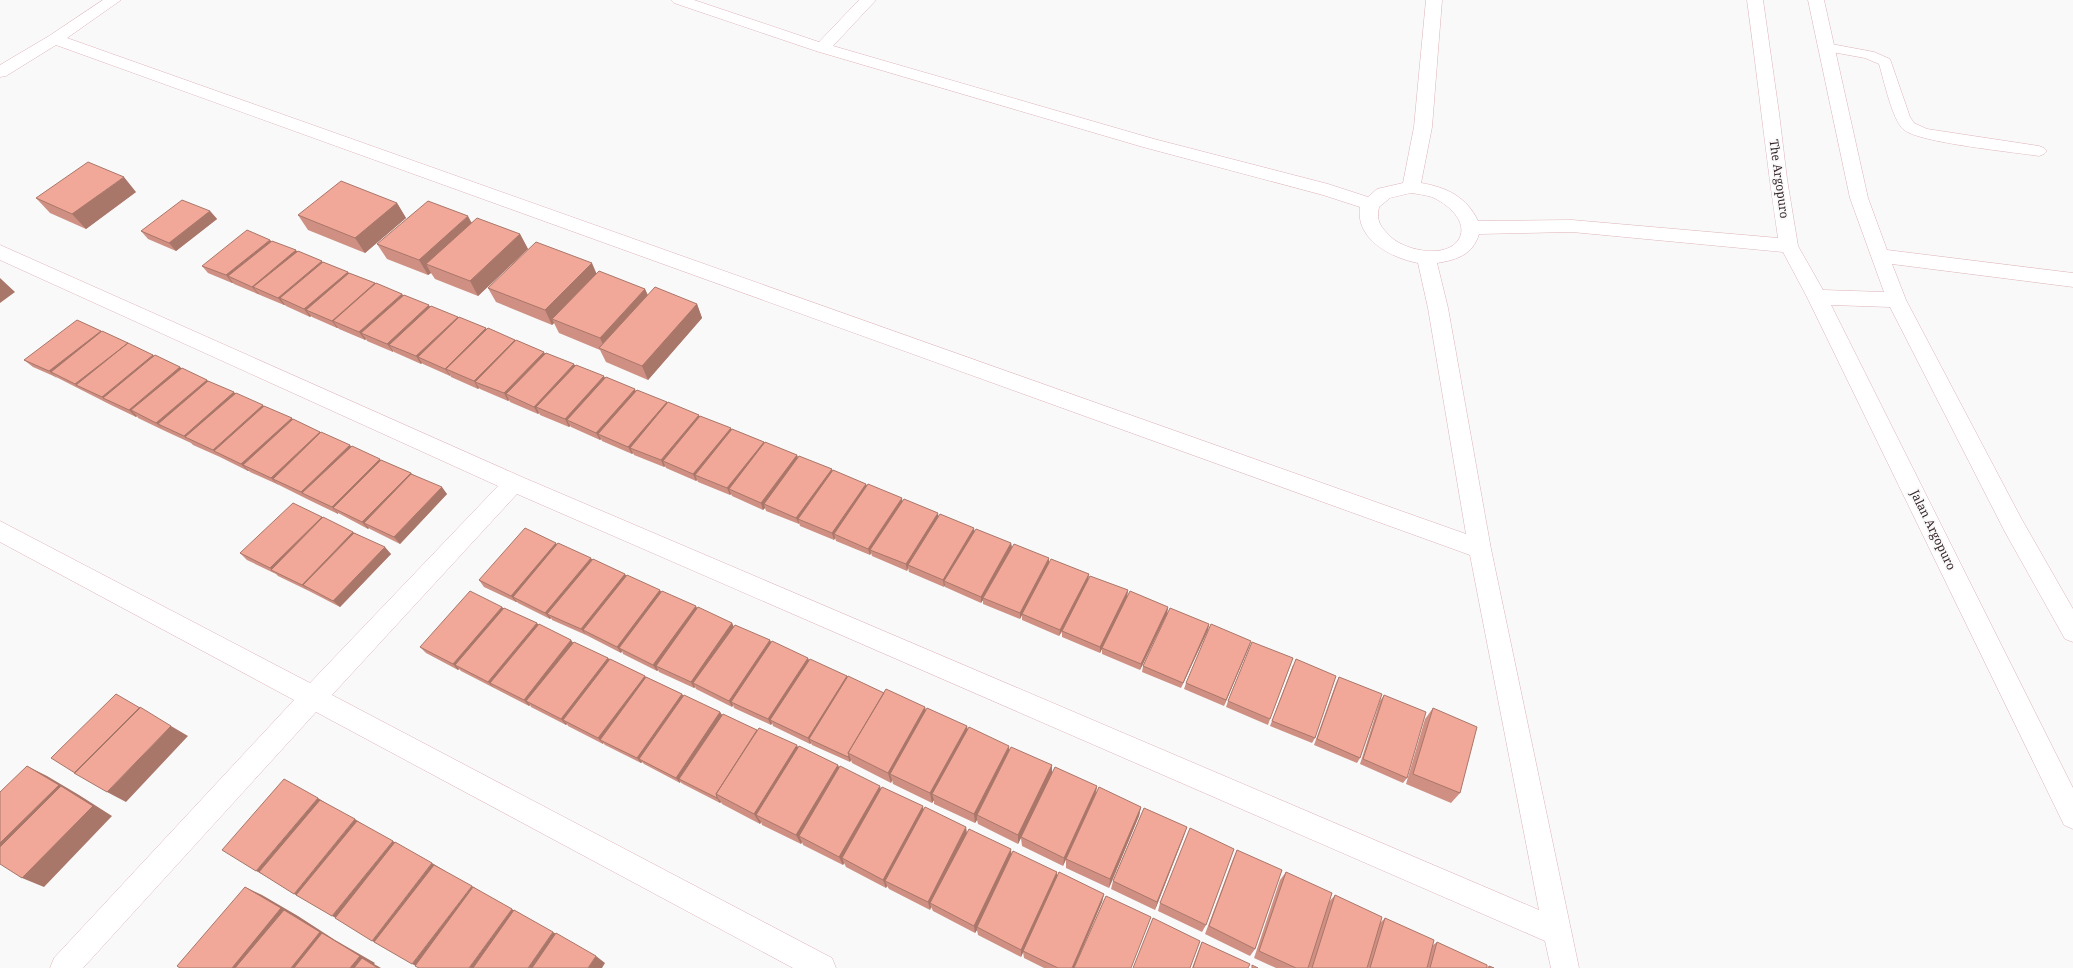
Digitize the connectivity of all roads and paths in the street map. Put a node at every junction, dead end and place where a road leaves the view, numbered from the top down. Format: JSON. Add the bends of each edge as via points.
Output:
{"nodes":[{"id":1,"x":113,"y":0,"type":"edge"},
{"id":2,"x":679,"y":0,"type":"edge"},
{"id":3,"x":868,"y":0,"type":"edge"},
{"id":4,"x":1434,"y":0,"type":"edge"},
{"id":5,"x":1755,"y":0,"type":"edge"},
{"id":6,"x":1816,"y":0,"type":"edge"},
{"id":7,"x":55,"y":39,"type":"junction"},
{"id":8,"x":1826,"y":47,"type":"junction"},
{"id":9,"x":822,"y":48,"type":"junction"},
{"id":10,"x":0,"y":72,"type":"edge"},
{"id":11,"x":2039,"y":151,"type":"dead end"},
{"id":12,"x":1411,"y":187,"type":"junction"},
{"id":13,"x":1370,"y":204,"type":"junction"},
{"id":14,"x":1471,"y":228,"type":"junction"},
{"id":15,"x":1789,"y":246,"type":"junction"},
{"id":16,"x":0,"y":252,"type":"edge"},
{"id":17,"x":1881,"y":256,"type":"junction"},
{"id":18,"x":1426,"y":258,"type":"junction"},
{"id":19,"x":2073,"y":280,"type":"edge"},
{"id":20,"x":1817,"y":297,"type":"junction"},
{"id":21,"x":1896,"y":300,"type":"junction"},
{"id":22,"x":514,"y":483,"type":"junction"},
{"id":23,"x":0,"y":531,"type":"edge"},
{"id":24,"x":1480,"y":549,"type":"junction"},
{"id":25,"x":2073,"y":631,"type":"edge"},
{"id":26,"x":312,"y":698,"type":"junction"},
{"id":27,"x":2073,"y":816,"type":"edge"},
{"id":28,"x":1557,"y":932,"type":"junction"},
{"id":29,"x":64,"y":968,"type":"edge"},
{"id":30,"x":822,"y":968,"type":"edge"},
{"id":31,"x":1566,"y":968,"type":"edge"}],
"edges":[{"from":1,"to":7,"type":"street"},
{"from":2,"to":9,"type":"street"},
{"from":3,"to":9,"type":"street"},
{"from":4,"to":12,"type":"street","via":[[1423,127]]},
{"from":5,"to":15,"type":"street","name":"The Argopuro"},
{"from":6,"to":8,"type":"street"},
{"from":7,"to":10,"type":"street"},
{"from":7,"to":24,"type":"street"},
{"from":8,"to":11,"type":"lane","via":[[1869,55],[1885,62],[1903,117],[1909,126],[1924,133]]},
{"from":8,"to":17,"type":"street","via":[[1860,198]]},
{"from":9,"to":13,"type":"street"},
{"from":12,"to":13,"type":"street","via":[[1380,194]]},
{"from":12,"to":14,"type":"street","via":[[1444,196],[1461,208]]},
{"from":13,"to":18,"type":"street","via":[[1367,215],[1371,231],[1382,242],[1394,249]]},
{"from":14,"to":15,"type":"street","via":[[1572,226]]},
{"from":14,"to":18,"type":"street","via":[[1463,246],[1451,254]]},
{"from":15,"to":20,"type":"street","name":"Jalan Argopuro"},
{"from":16,"to":22,"type":"street"},
{"from":17,"to":19,"type":"street"},
{"from":17,"to":21,"type":"street"},
{"from":18,"to":24,"type":"street","via":[[1438,308]]},
{"from":20,"to":21,"type":"street"},
{"from":20,"to":27,"type":"street","name":"Jalan Argopuro"},
{"from":21,"to":25,"type":"street","via":[[2013,525]]},
{"from":22,"to":26,"type":"street"},
{"from":22,"to":28,"type":"street"},
{"from":23,"to":26,"type":"street"},
{"from":24,"to":28,"type":"street"},
{"from":26,"to":29,"type":"street"},
{"from":26,"to":30,"type":"street"},
{"from":28,"to":31,"type":"street"}]}
